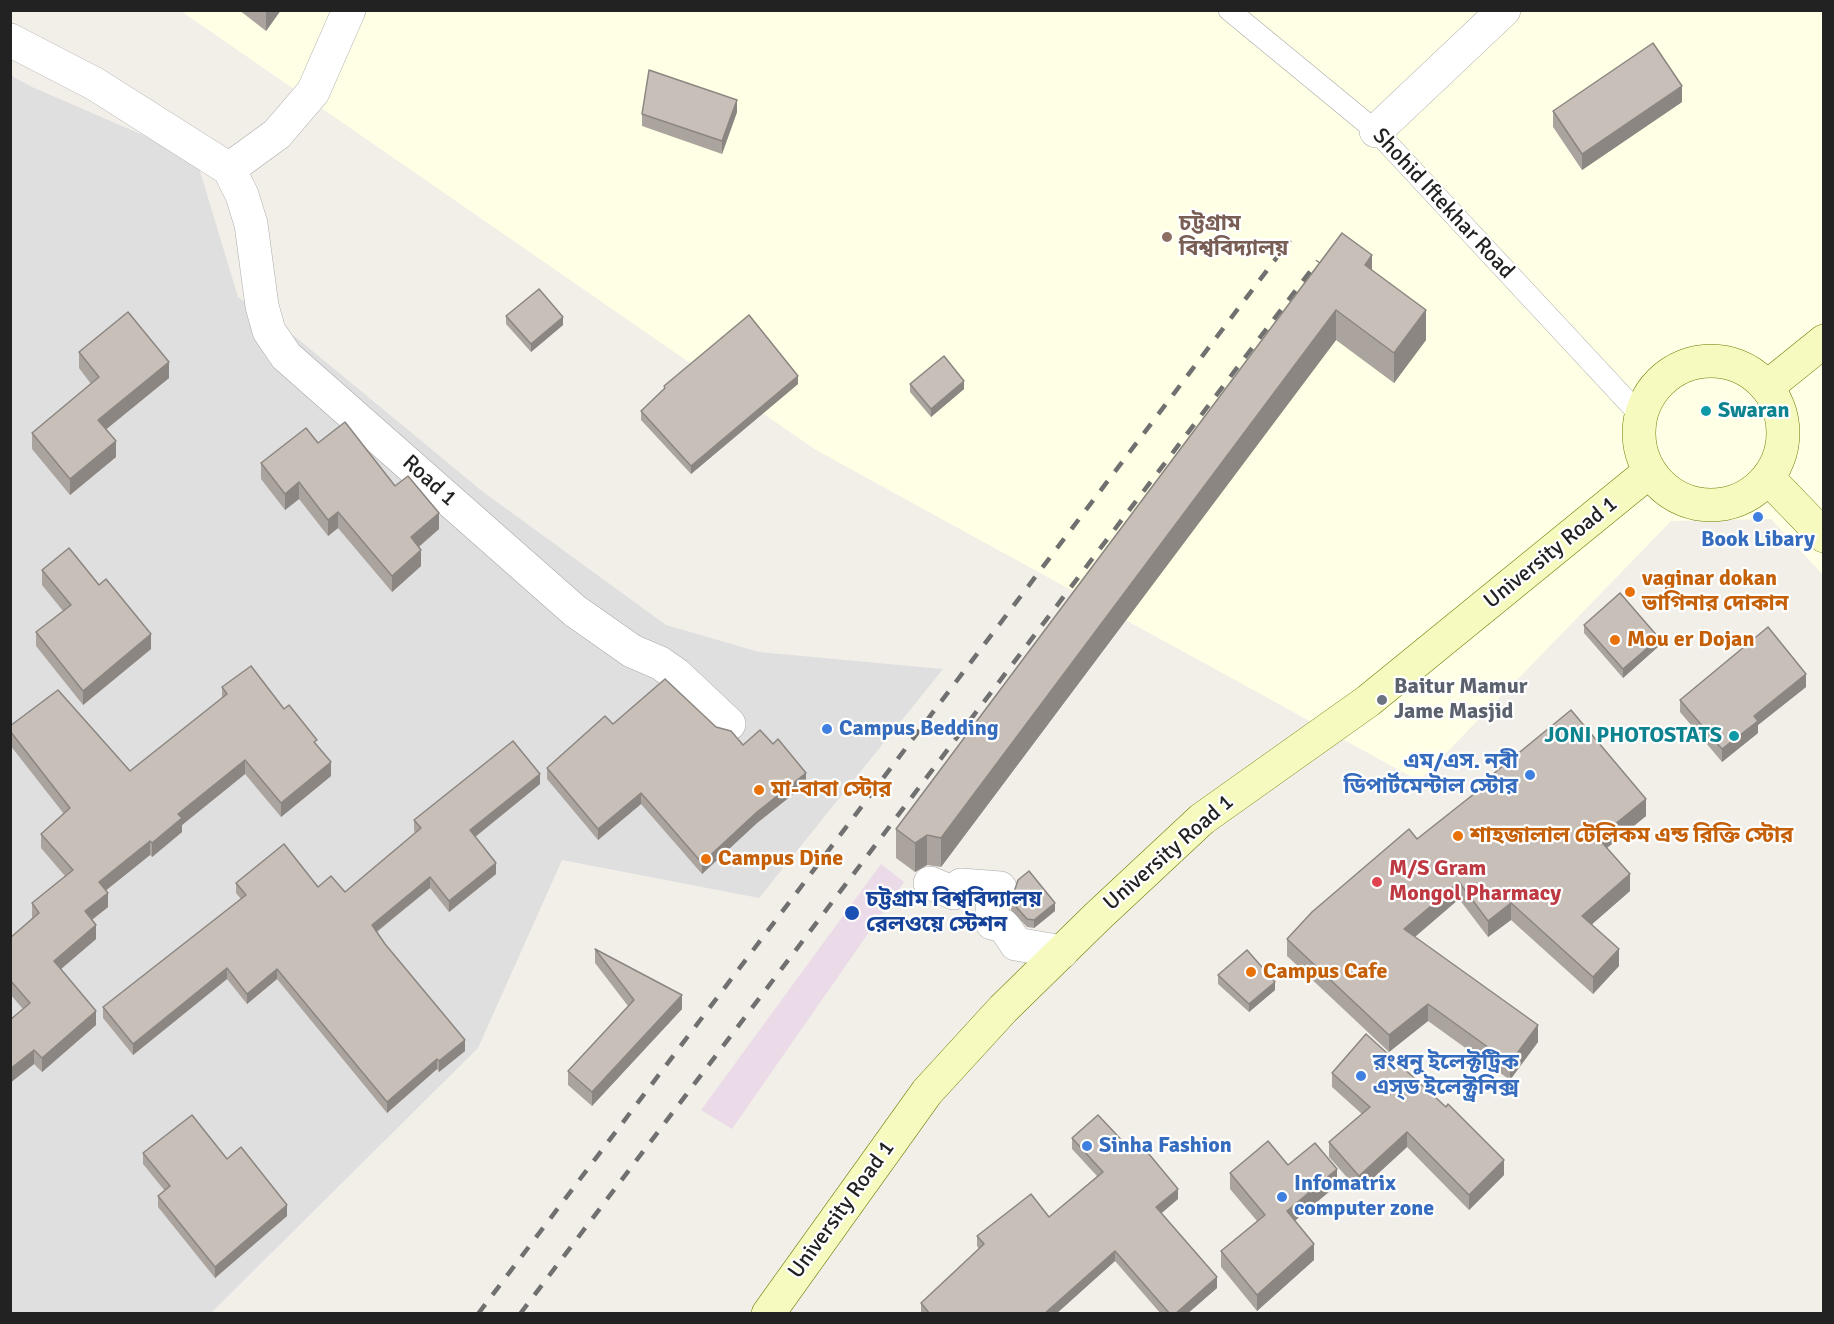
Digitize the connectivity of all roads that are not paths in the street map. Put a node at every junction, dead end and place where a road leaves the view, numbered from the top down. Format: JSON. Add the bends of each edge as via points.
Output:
{"nodes":[{"id":1,"x":349,"y":10,"type":"edge"},
{"id":2,"x":1228,"y":10,"type":"edge"},
{"id":3,"x":1504,"y":10,"type":"edge"},
{"id":4,"x":10,"y":40,"type":"edge"},
{"id":5,"x":1376,"y":131,"type":"junction"},
{"id":6,"x":229,"y":169,"type":"junction"},
{"id":7,"x":1824,"y":341,"type":"edge"},
{"id":8,"x":1767,"y":387,"type":"junction"},
{"id":9,"x":1641,"y":416,"type":"junction"},
{"id":10,"x":1649,"y":472,"type":"junction"},
{"id":11,"x":1767,"y":478,"type":"junction"},
{"id":12,"x":1824,"y":536,"type":"edge"},
{"id":13,"x":729,"y":724,"type":"dead end"},
{"id":14,"x":930,"y":883,"type":"dead end"},
{"id":15,"x":1062,"y":952,"type":"junction"},
{"id":16,"x":768,"y":1314,"type":"edge"}],
"edges":[{"from":1,"to":6,"type":"street","via":[[313,92],[277,134]]},
{"from":2,"to":5,"type":"lane","name":"Shohid Iftekhar Road"},
{"from":3,"to":5,"type":"street"},
{"from":4,"to":6,"type":"street","via":[[95,84]]},
{"from":5,"to":9,"type":"lane","name":"Shohid Iftekhar Road"},
{"from":6,"to":13,"type":"street","name":"Road 1","via":[[251,224],[269,331],[286,356],[575,611],[632,651],[677,675]]},
{"from":7,"to":8,"type":"main road"},
{"from":8,"to":9,"type":"main road","via":[[1750,372],[1729,363],[1707,361],[1684,366],[1665,378],[1650,395]]},
{"from":8,"to":11,"type":"main road","via":[[1783,422],[1778,462]]},
{"from":9,"to":10,"type":"main road","via":[[1638,435]]},
{"from":10,"to":11,"type":"main road","via":[[1664,489],[1684,501],[1706,506],[1730,504],[1750,494]]},
{"from":10,"to":15,"type":"main road","name":"University Road 1","via":[[1368,701],[1203,819]]},
{"from":11,"to":12,"type":"main road"},
{"from":14,"to":15,"type":"street","via":[[954,893],[961,885],[1000,888],[992,907],[992,923],[1004,926],[1016,945]]},
{"from":15,"to":16,"type":"main road","name":"University Road 1","via":[[927,1092]]}]}
